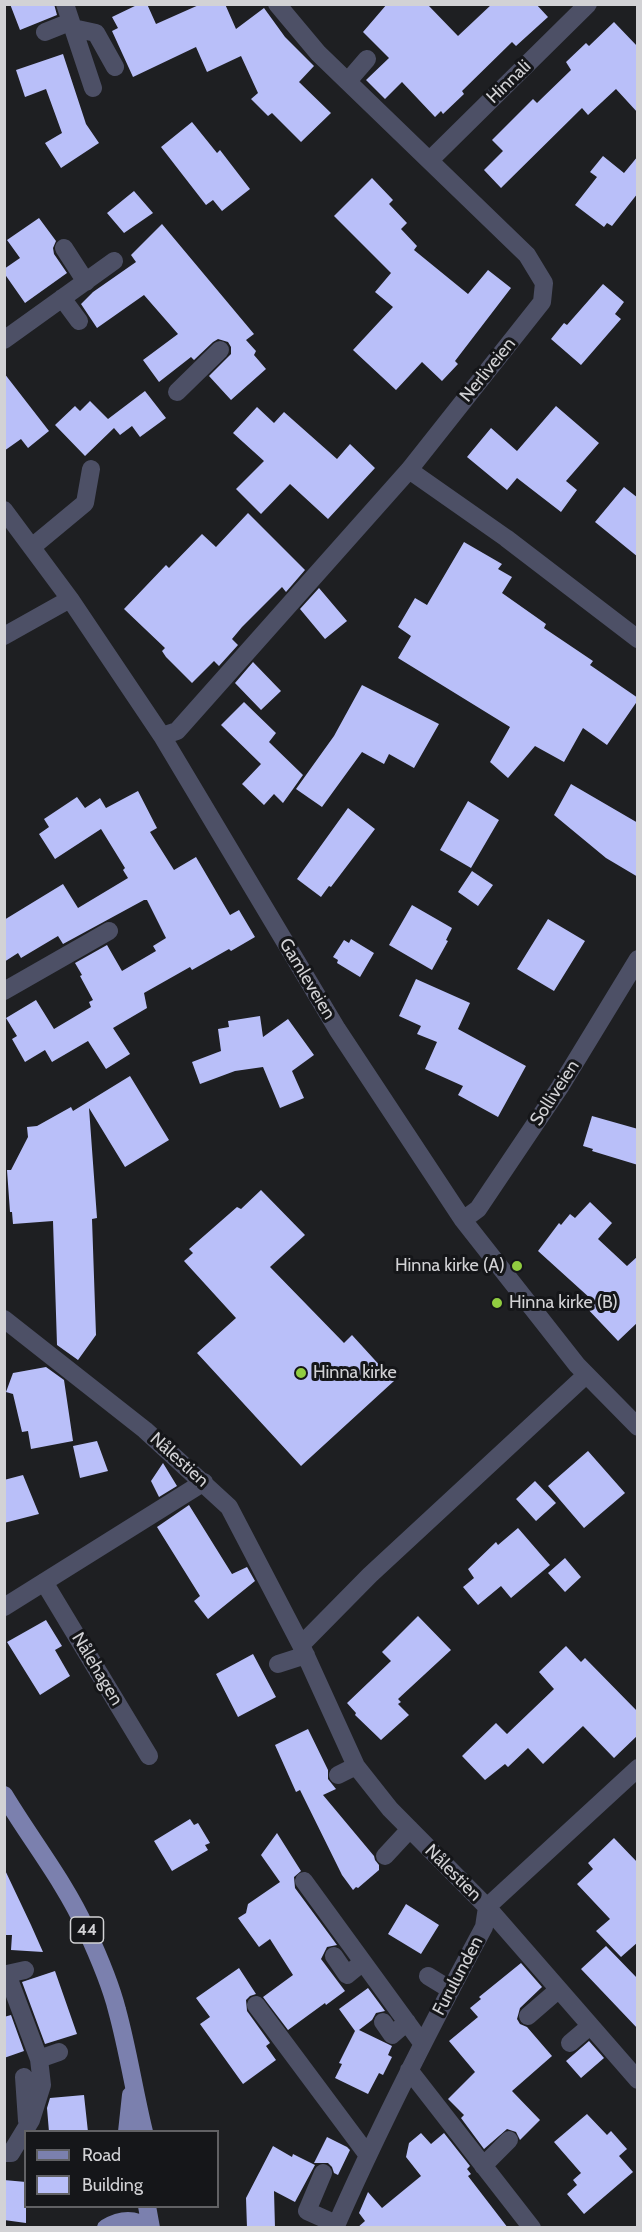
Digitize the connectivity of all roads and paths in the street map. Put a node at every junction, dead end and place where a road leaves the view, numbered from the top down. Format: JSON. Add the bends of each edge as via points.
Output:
{"nodes":[{"id":1,"x":588,"y":4,"type":"edge"},
{"id":2,"x":284,"y":7,"type":"edge"},
{"id":3,"x":71,"y":24,"type":"edge"},
{"id":4,"x":45,"y":32,"type":"dead end"},
{"id":5,"x":367,"y":59,"type":"dead end"},
{"id":6,"x":115,"y":67,"type":"dead end"},
{"id":7,"x":348,"y":81,"type":"junction"},
{"id":8,"x":93,"y":88,"type":"dead end"},
{"id":9,"x":430,"y":160,"type":"junction"},
{"id":10,"x":64,"y":248,"type":"dead end"},
{"id":11,"x":114,"y":261,"type":"dead end"},
{"id":12,"x":86,"y":282,"type":"junction"},
{"id":13,"x":62,"y":298,"type":"junction"},
{"id":14,"x":79,"y":321,"type":"dead end"},
{"id":15,"x":4,"y":340,"type":"edge"},
{"id":16,"x":220,"y":350,"type":"dead end"},
{"id":17,"x":177,"y":392,"type":"dead end"},
{"id":18,"x":91,"y":469,"type":"dead end"},
{"id":19,"x":409,"y":470,"type":"junction"},
{"id":20,"x":4,"y":510,"type":"edge"},
{"id":21,"x":32,"y":547,"type":"junction"},
{"id":22,"x":70,"y":599,"type":"junction"},
{"id":23,"x":4,"y":636,"type":"edge"},
{"id":24,"x":638,"y":639,"type":"edge"},
{"id":25,"x":162,"y":736,"type":"junction"},
{"id":26,"x":109,"y":931,"type":"dead end"},
{"id":27,"x":638,"y":958,"type":"edge"},
{"id":28,"x":4,"y":991,"type":"edge"},
{"id":29,"x":463,"y":1220,"type":"junction"},
{"id":30,"x":4,"y":1319,"type":"edge"},
{"id":31,"x":586,"y":1375,"type":"junction"},
{"id":32,"x":638,"y":1427,"type":"edge"},
{"id":33,"x":204,"y":1482,"type":"junction"},
{"id":34,"x":44,"y":1582,"type":"junction"},
{"id":35,"x":4,"y":1607,"type":"edge"},
{"id":36,"x":303,"y":1650,"type":"junction"},
{"id":37,"x":278,"y":1664,"type":"dead end"},
{"id":38,"x":149,"y":1756,"type":"dead end"},
{"id":39,"x":356,"y":1766,"type":"junction"},
{"id":40,"x":638,"y":1768,"type":"edge"},
{"id":41,"x":338,"y":1775,"type":"dead end"},
{"id":42,"x":4,"y":1795,"type":"edge"},
{"id":43,"x":410,"y":1829,"type":"junction"},
{"id":44,"x":385,"y":1857,"type":"dead end"},
{"id":45,"x":304,"y":1881,"type":"dead end"},
{"id":46,"x":487,"y":1907,"type":"junction"},
{"id":47,"x":334,"y":1956,"type":"dead end"},
{"id":48,"x":363,"y":1962,"type":"junction"},
{"id":49,"x":25,"y":1970,"type":"dead end"},
{"id":50,"x":428,"y":1976,"type":"dead end"},
{"id":51,"x":451,"y":1989,"type":"junction"},
{"id":52,"x":9,"y":1990,"type":"edge"},
{"id":53,"x":558,"y":1990,"type":"junction"},
{"id":54,"x":256,"y":2005,"type":"dead end"},
{"id":55,"x":528,"y":2016,"type":"dead end"},
{"id":56,"x":383,"y":2022,"type":"dead end"},
{"id":57,"x":407,"y":2022,"type":"junction"},
{"id":58,"x":590,"y":2026,"type":"junction"},
{"id":59,"x":422,"y":2043,"type":"junction"},
{"id":60,"x":570,"y":2043,"type":"dead end"},
{"id":61,"x":59,"y":2052,"type":"dead end"},
{"id":62,"x":39,"y":2059,"type":"junction"},
{"id":63,"x":409,"y":2070,"type":"junction"},
{"id":64,"x":24,"y":2077,"type":"dead end"},
{"id":65,"x":638,"y":2080,"type":"edge"},
{"id":66,"x":132,"y":2081,"type":"junction"},
{"id":67,"x":33,"y":2124,"type":"edge"},
{"id":68,"x":127,"y":2130,"type":"edge"},
{"id":69,"x":144,"y":2130,"type":"edge"},
{"id":70,"x":24,"y":2136,"type":"edge"},
{"id":71,"x":509,"y":2140,"type":"dead end"},
{"id":72,"x":4,"y":2153,"type":"edge"},
{"id":73,"x":368,"y":2154,"type":"junction"},
{"id":74,"x":483,"y":2166,"type":"junction"},
{"id":75,"x":323,"y":2174,"type":"dead end"},
{"id":76,"x":112,"y":2208,"type":"edge"},
{"id":77,"x":147,"y":2208,"type":"edge"},
{"id":78,"x":335,"y":2226,"type":"edge"},
{"id":79,"x":106,"y":2228,"type":"edge"},
{"id":80,"x":149,"y":2228,"type":"edge"},
{"id":81,"x":532,"y":2228,"type":"edge"}],
"edges":[{"from":1,"to":9,"type":"street","name":"Hinnali"},
{"from":2,"to":7,"type":"street","name":"Nerliveien","via":[[318,53]]},
{"from":3,"to":4,"type":"street"},
{"from":3,"to":6,"type":"street","via":[[96,33]]},
{"from":3,"to":8,"type":"street"},
{"from":5,"to":7,"type":"street"},
{"from":7,"to":9,"type":"street","name":"Nerliveien"},
{"from":9,"to":19,"type":"street","name":"Nerliveien","via":[[527,255],[544,283],[542,302]]},
{"from":10,"to":12,"type":"street"},
{"from":11,"to":12,"type":"street"},
{"from":12,"to":13,"type":"street"},
{"from":13,"to":14,"type":"street"},
{"from":13,"to":15,"type":"street"},
{"from":16,"to":17,"type":"street"},
{"from":18,"to":21,"type":"street","via":[[85,503]]},
{"from":19,"to":24,"type":"street"},
{"from":19,"to":25,"type":"street","name":"Nerliveien","via":[[177,731]]},
{"from":20,"to":21,"type":"street","name":"Gamleveien"},
{"from":21,"to":22,"type":"street","name":"Gamleveien"},
{"from":22,"to":23,"type":"street"},
{"from":22,"to":25,"type":"street","name":"Gamleveien"},
{"from":25,"to":29,"type":"street","name":"Gamleveien","via":[[338,1029]]},
{"from":26,"to":28,"type":"street"},
{"from":27,"to":29,"type":"street","name":"Solliveien","via":[[560,1087],[478,1209]]},
{"from":29,"to":31,"type":"street","name":"Gamleveien"},
{"from":30,"to":33,"type":"street","name":"Nålestien","via":[[145,1430]]},
{"from":31,"to":32,"type":"street","name":"Gamleveien"},
{"from":31,"to":36,"type":"street","via":[[370,1575]]},
{"from":33,"to":34,"type":"street"},
{"from":33,"to":36,"type":"street","name":"Nålestien","via":[[229,1507],[241,1549]]},
{"from":34,"to":35,"type":"street"},
{"from":34,"to":38,"type":"street","name":"Nålehagen"},
{"from":36,"to":37,"type":"street"},
{"from":36,"to":39,"type":"street","name":"Nålestien"},
{"from":39,"to":41,"type":"street"},
{"from":39,"to":43,"type":"street","name":"Nålestien"},
{"from":40,"to":46,"type":"street"},
{"from":42,"to":66,"type":"main road","number":"44","via":[[85,1927],[117,2008]]},
{"from":43,"to":44,"type":"street"},
{"from":43,"to":46,"type":"street","name":"Nålestien"},
{"from":45,"to":48,"type":"street"},
{"from":46,"to":51,"type":"street","name":"Furulunden","via":[[484,1927]]},
{"from":46,"to":53,"type":"street","name":"Nålestien"},
{"from":47,"to":48,"type":"street","via":[[347,1975]]},
{"from":48,"to":57,"type":"street"},
{"from":49,"to":52,"type":"street","via":[[7,1974]]},
{"from":50,"to":51,"type":"street"},
{"from":51,"to":59,"type":"street","name":"Furulunden"},
{"from":52,"to":62,"type":"street"},
{"from":53,"to":55,"type":"street"},
{"from":53,"to":58,"type":"street","name":"Nålestien"},
{"from":54,"to":73,"type":"street"},
{"from":56,"to":57,"type":"street","via":[[392,2035]]},
{"from":57,"to":59,"type":"street"},
{"from":58,"to":60,"type":"street"},
{"from":58,"to":65,"type":"street","name":"Nålestien"},
{"from":59,"to":63,"type":"street","name":"Furulunden"},
{"from":61,"to":62,"type":"street"},
{"from":62,"to":67,"type":"street","via":[[42,2085]]},
{"from":63,"to":73,"type":"street","name":"Furulunden"},
{"from":63,"to":74,"type":"street"},
{"from":64,"to":67,"type":"street"},
{"from":66,"to":68,"type":"main road","number":"44"},
{"from":66,"to":69,"type":"main road","number":"44"},
{"from":70,"to":72,"type":"street","via":[[11,2153]]},
{"from":71,"to":74,"type":"street"},
{"from":73,"to":78,"type":"street","name":"Furulunden"},
{"from":74,"to":81,"type":"street"},
{"from":75,"to":78,"type":"street","via":[[307,2211]]},
{"from":76,"to":79,"type":"main road"},
{"from":77,"to":80,"type":"main road"},
{"from":79,"to":80,"type":"main road","via":[[126,2220]]}]}
